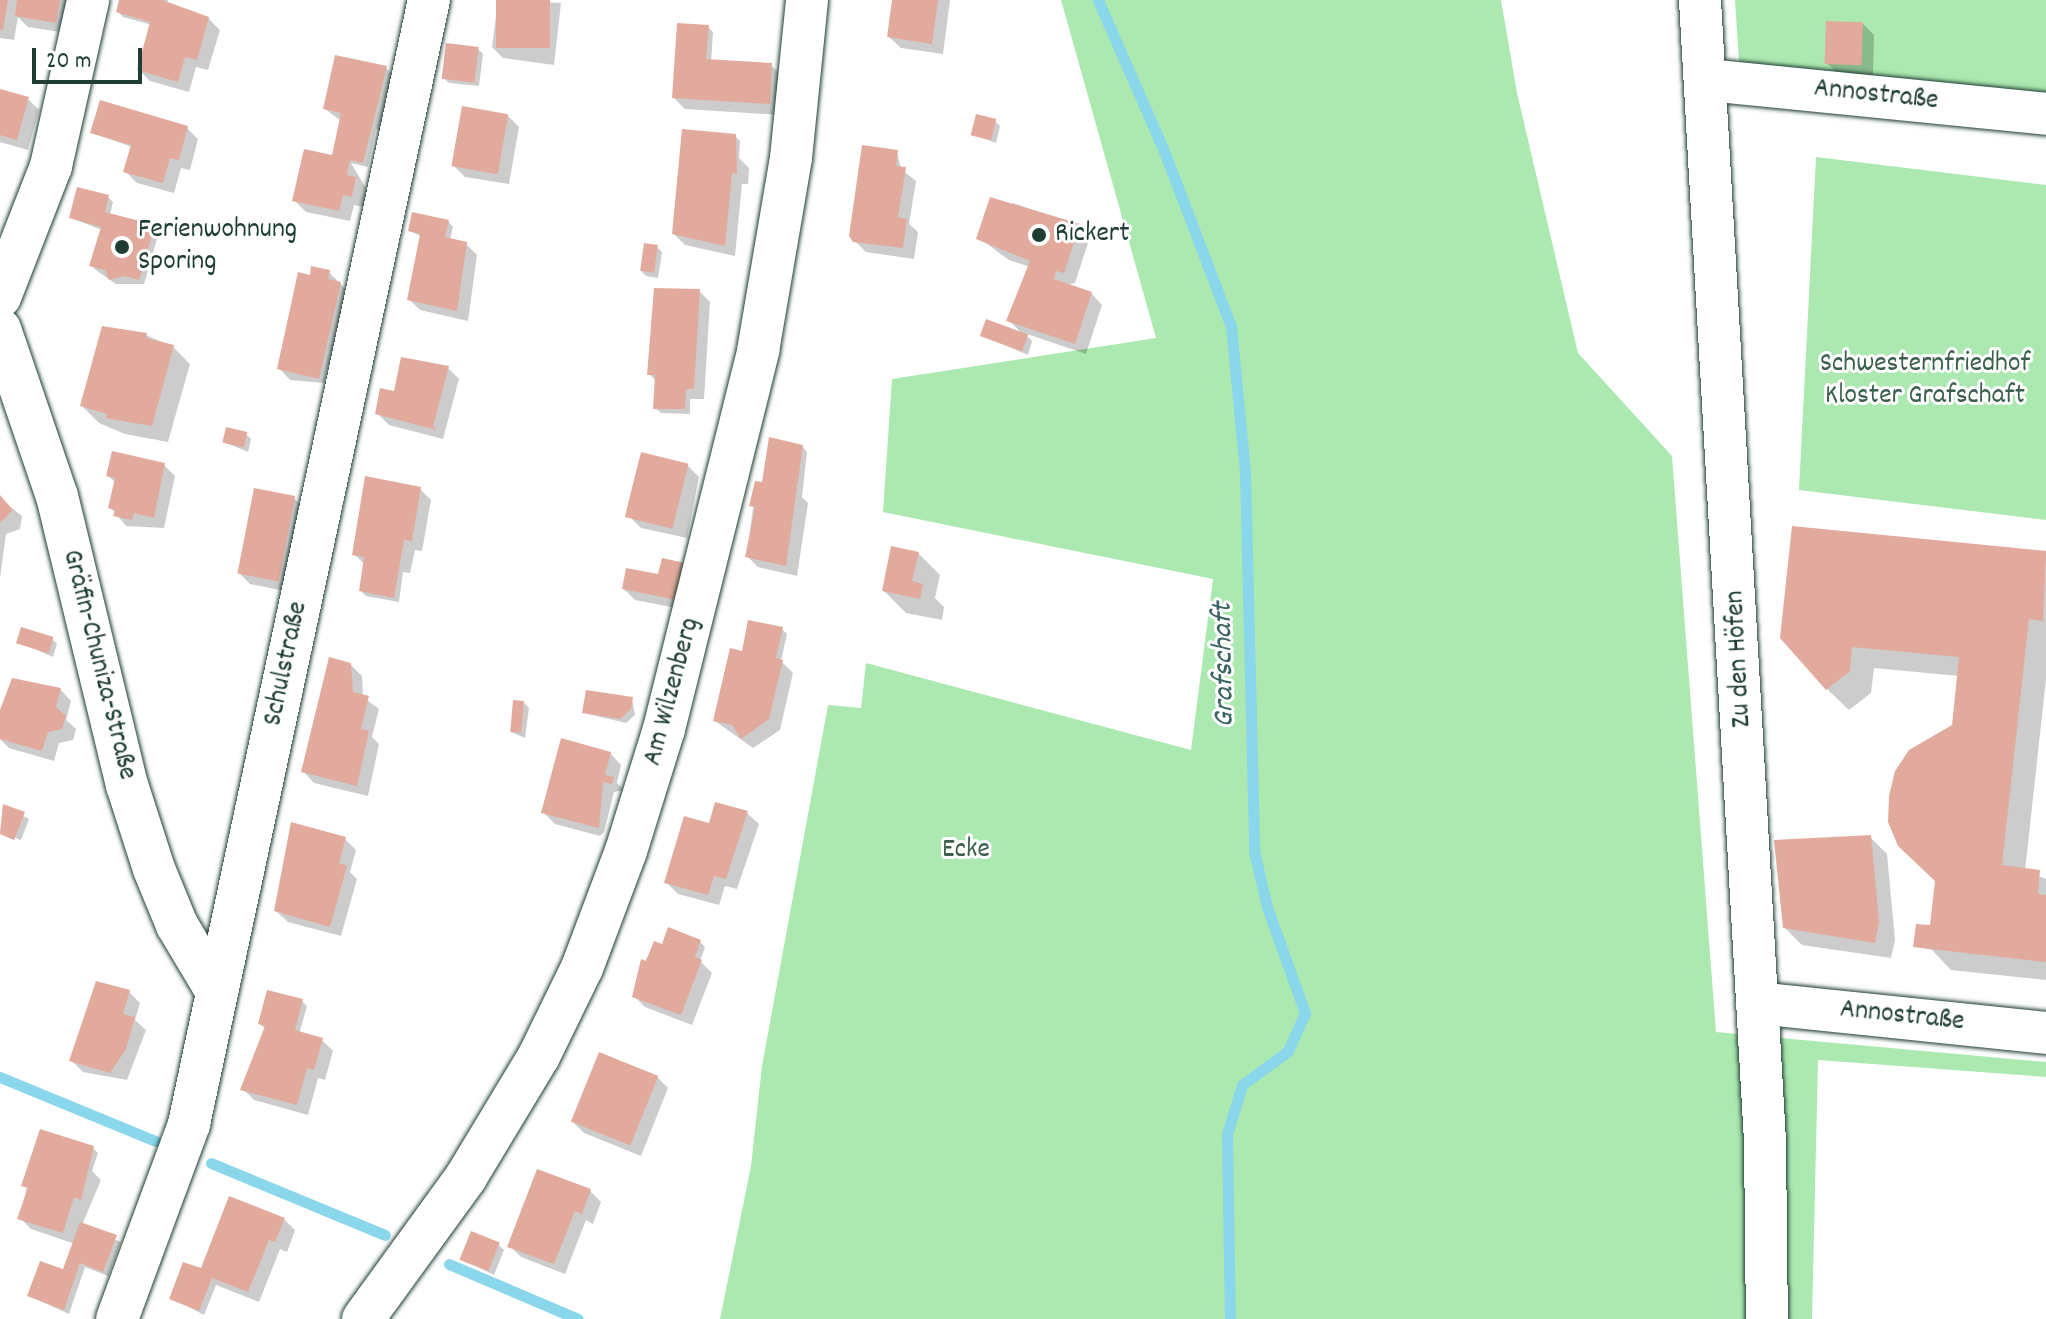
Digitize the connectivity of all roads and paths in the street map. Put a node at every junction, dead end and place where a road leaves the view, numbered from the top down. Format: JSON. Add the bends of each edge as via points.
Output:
{"nodes":[{"id":1,"x":88,"y":0,"type":"edge"},
{"id":2,"x":429,"y":0,"type":"edge"},
{"id":3,"x":807,"y":0,"type":"edge"},
{"id":4,"x":1700,"y":0,"type":"edge"},
{"id":5,"x":1707,"y":80,"type":"junction"},
{"id":6,"x":2046,"y":114,"type":"edge"},
{"id":7,"x":0,"y":297,"type":"edge"},
{"id":8,"x":0,"y":329,"type":"edge"},
{"id":9,"x":217,"y":992,"type":"junction"},
{"id":10,"x":1757,"y":1003,"type":"junction"},
{"id":11,"x":2046,"y":1033,"type":"edge"},
{"id":12,"x":117,"y":1319,"type":"edge"},
{"id":13,"x":363,"y":1319,"type":"edge"},
{"id":14,"x":1767,"y":1319,"type":"edge"}],
"edges":[{"from":1,"to":7,"type":"street","via":[[51,166]]},
{"from":2,"to":9,"type":"street","name":"Schulstraße"},
{"from":3,"to":13,"type":"street","name":"Am Wilzenberg","via":[[791,158],[758,351],[672,699],[626,851],[582,968],[539,1056],[466,1177]]},
{"from":4,"to":5,"type":"street","name":"Zu den Höfen"},
{"from":5,"to":6,"type":"street","name":"Annostraße"},
{"from":5,"to":10,"type":"street","name":"Zu den Höfen"},
{"from":8,"to":9,"type":"street","name":"Gräfin-Chuniza-Straße","via":[[57,496],[127,785],[154,869],[177,925]]},
{"from":9,"to":12,"type":"street","name":"Schulstraße","via":[[189,1124]]},
{"from":10,"to":11,"type":"street","name":"Annostraße"},
{"from":10,"to":14,"type":"street","name":"Zu den Höfen"}]}
